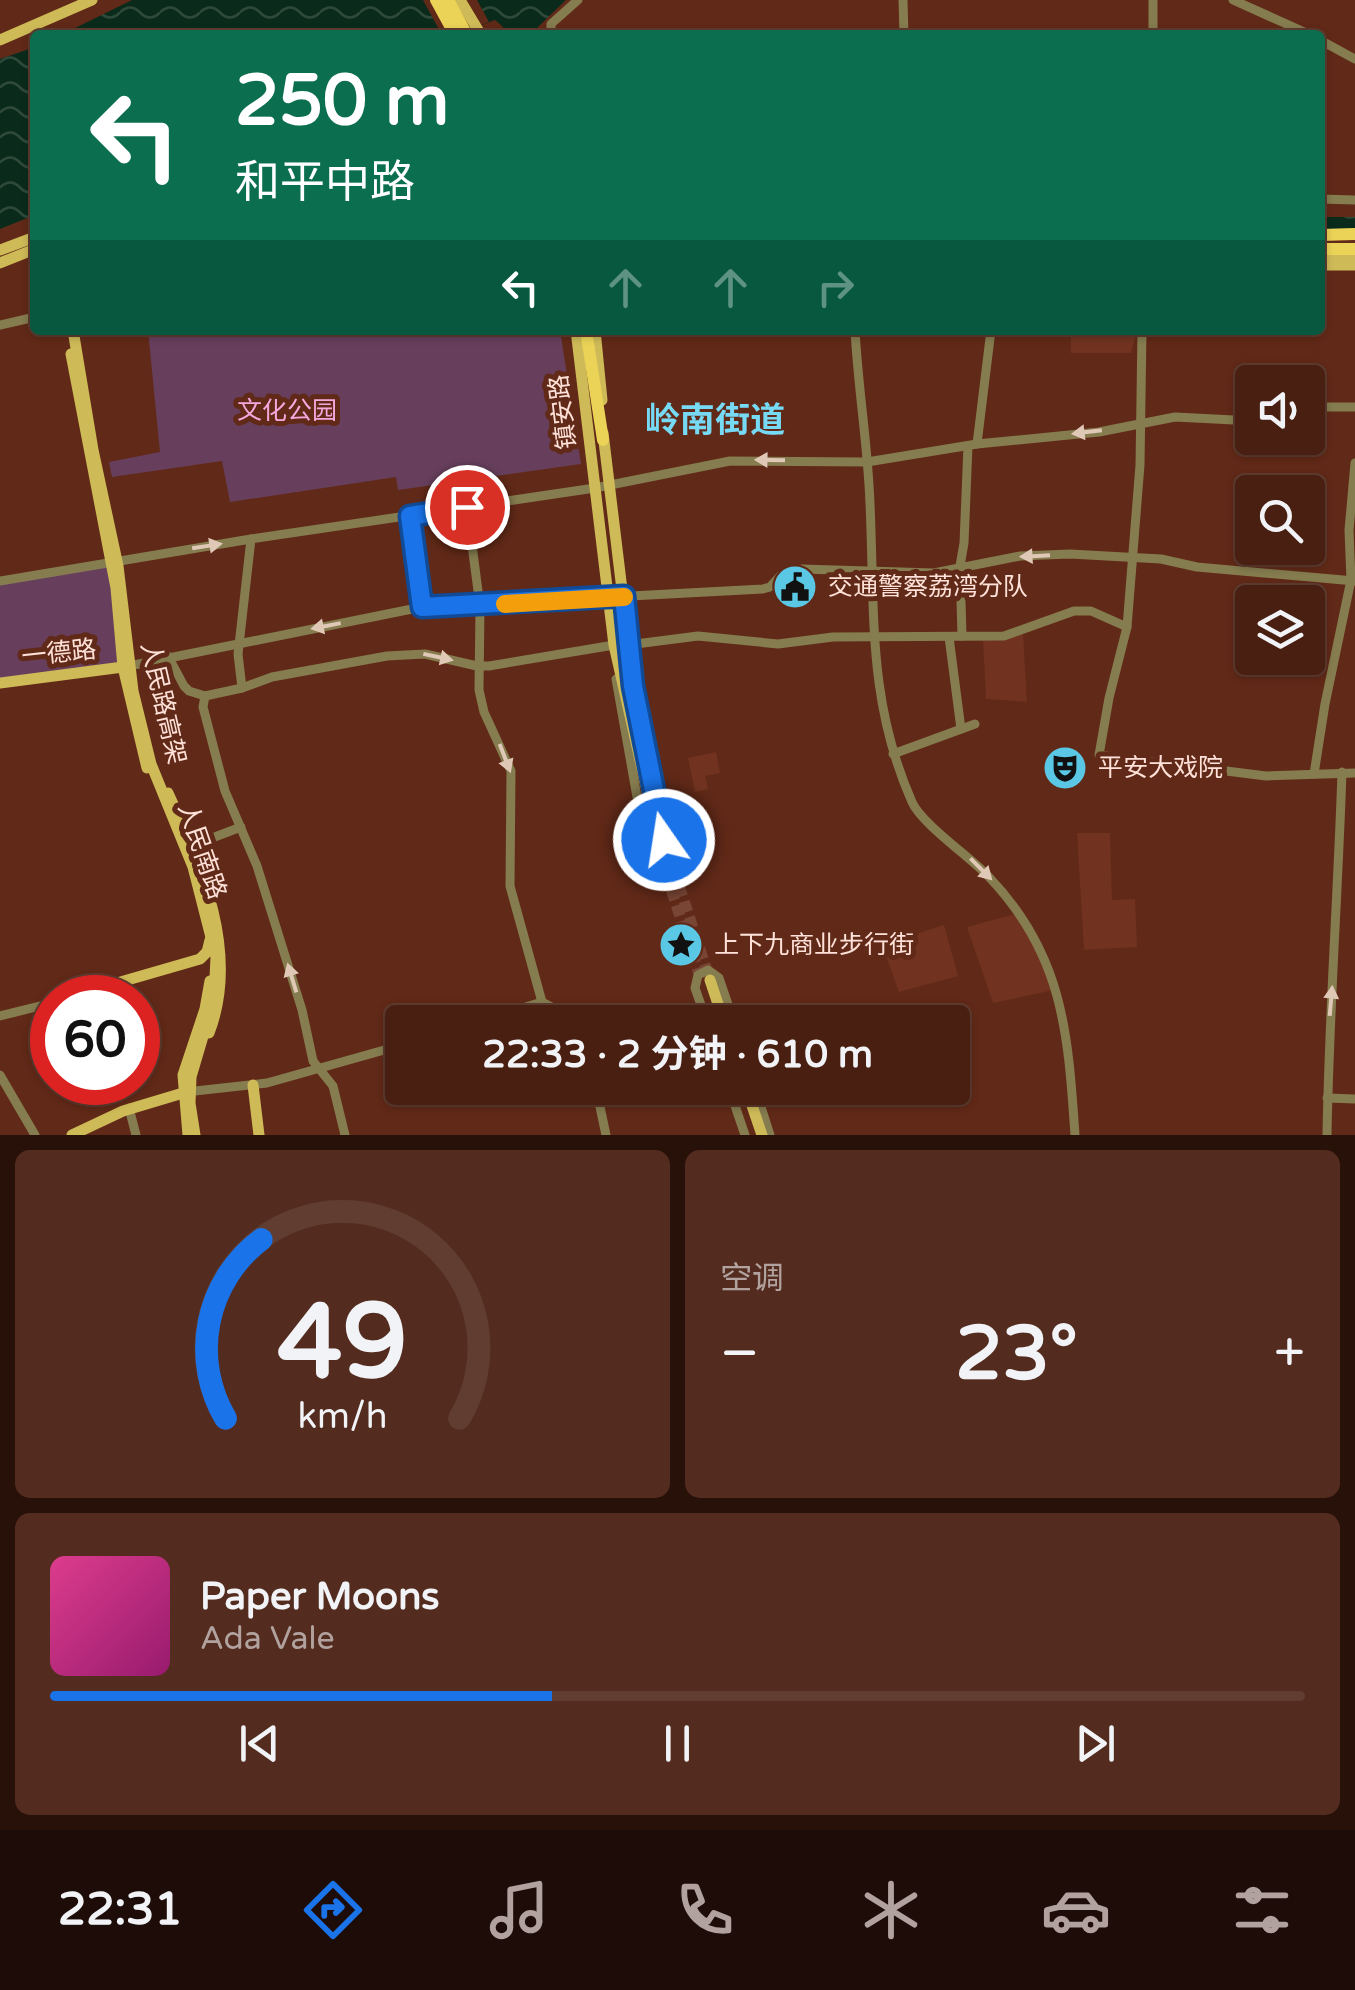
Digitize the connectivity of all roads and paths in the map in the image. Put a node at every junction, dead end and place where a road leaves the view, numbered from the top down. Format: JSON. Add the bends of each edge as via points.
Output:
{"nodes":[{"id":1,"x":74,"y":0,"type":"edge"},
{"id":2,"x":92,"y":0,"type":"edge"},
{"id":3,"x":436,"y":0,"type":"edge"},
{"id":4,"x":448,"y":0,"type":"edge"},
{"id":5,"x":463,"y":0,"type":"edge"},
{"id":6,"x":578,"y":0,"type":"edge"},
{"id":7,"x":903,"y":0,"type":"edge"},
{"id":8,"x":1153,"y":0,"type":"edge"},
{"id":9,"x":1233,"y":0,"type":"edge"},
{"id":10,"x":452,"y":30,"type":"edge"},
{"id":11,"x":464,"y":30,"type":"edge"},
{"id":12,"x":480,"y":30,"type":"edge"},
{"id":13,"x":551,"y":30,"type":"edge"},
{"id":14,"x":904,"y":30,"type":"edge"},
{"id":15,"x":1152,"y":30,"type":"edge"},
{"id":16,"x":1298,"y":30,"type":"edge"},
{"id":17,"x":0,"y":32,"type":"edge"},
{"id":18,"x":0,"y":40,"type":"edge"},
{"id":19,"x":1325,"y":43,"type":"edge"},
{"id":20,"x":1355,"y":59,"type":"edge"},
{"id":21,"x":1325,"y":199,"type":"edge"},
{"id":22,"x":1355,"y":200,"type":"edge"},
{"id":23,"x":1325,"y":234,"type":"edge"},
{"id":24,"x":1355,"y":234,"type":"edge"},
{"id":25,"x":30,"y":239,"type":"edge"},
{"id":26,"x":0,"y":250,"type":"edge"},
{"id":27,"x":30,"y":250,"type":"edge"},
{"id":28,"x":1325,"y":250,"type":"edge"},
{"id":29,"x":1355,"y":253,"type":"edge"},
{"id":30,"x":1325,"y":256,"type":"edge"},
{"id":31,"x":0,"y":262,"type":"edge"},
{"id":32,"x":1355,"y":265,"type":"edge"},
{"id":33,"x":1325,"y":266,"type":"edge"},
{"id":34,"x":30,"y":318,"type":"edge"},
{"id":35,"x":0,"y":325,"type":"edge"},
{"id":36,"x":74,"y":335,"type":"edge"},
{"id":37,"x":74,"y":335,"type":"edge"},
{"id":38,"x":577,"y":335,"type":"edge"},
{"id":39,"x":587,"y":335,"type":"edge"},
{"id":40,"x":595,"y":335,"type":"edge"},
{"id":41,"x":855,"y":335,"type":"edge"},
{"id":42,"x":991,"y":335,"type":"edge"},
{"id":43,"x":1142,"y":335,"type":"edge"},
{"id":44,"x":1325,"y":407,"type":"edge"},
{"id":45,"x":1355,"y":407,"type":"edge"},
{"id":46,"x":1235,"y":420,"type":"edge"},
{"id":47,"x":1142,"y":422,"type":"junction"},
{"id":48,"x":603,"y":440,"type":"junction"},
{"id":49,"x":972,"y":445,"type":"junction"},
{"id":50,"x":868,"y":462,"type":"junction"},
{"id":51,"x":1355,"y":463,"type":"edge"},
{"id":52,"x":609,"y":486,"type":"junction"},
{"id":53,"x":596,"y":488,"type":"junction"},
{"id":54,"x":467,"y":507,"type":"junction"},
{"id":55,"x":410,"y":516,"type":"junction"},
{"id":56,"x":251,"y":539,"type":"junction"},
{"id":57,"x":1132,"y":558,"type":"junction"},
{"id":58,"x":117,"y":562,"type":"junction"},
{"id":59,"x":960,"y":566,"type":"junction"},
{"id":60,"x":872,"y":571,"type":"junction"},
{"id":61,"x":1353,"y":581,"type":"edge"},
{"id":62,"x":0,"y":582,"type":"edge"},
{"id":63,"x":624,"y":596,"type":"junction"},
{"id":64,"x":608,"y":598,"type":"junction"},
{"id":65,"x":480,"y":606,"type":"junction"},
{"id":66,"x":422,"y":607,"type":"junction"},
{"id":67,"x":1127,"y":628,"type":"junction"},
{"id":68,"x":962,"y":636,"type":"junction"},
{"id":69,"x":949,"y":637,"type":"junction"},
{"id":70,"x":872,"y":639,"type":"junction"},
{"id":71,"x":240,"y":642,"type":"junction"},
{"id":72,"x":621,"y":645,"type":"junction"},
{"id":73,"x":168,"y":656,"type":"junction"},
{"id":74,"x":128,"y":666,"type":"junction"},
{"id":75,"x":478,"y":666,"type":"junction"},
{"id":76,"x":0,"y":683,"type":"edge"},
{"id":77,"x":242,"y":688,"type":"junction"},
{"id":78,"x":206,"y":696,"type":"junction"},
{"id":79,"x":976,"y":724,"type":"dead end"},
{"id":80,"x":961,"y":730,"type":"junction"},
{"id":81,"x":893,"y":754,"type":"junction"},
{"id":82,"x":1342,"y":772,"type":"junction"},
{"id":83,"x":1355,"y":773,"type":"edge"},
{"id":84,"x":1314,"y":774,"type":"junction"},
{"id":85,"x":241,"y":827,"type":"junction"},
{"id":86,"x":192,"y":846,"type":"junction"},
{"id":87,"x":669,"y":869,"type":"tunnel mouth"},
{"id":88,"x":209,"y":926,"type":"junction"},
{"id":89,"x":216,"y":961,"type":"junction"},
{"id":90,"x":142,"y":975,"type":"edge"},
{"id":91,"x":160,"y":976,"type":"edge"},
{"id":92,"x":542,"y":1002,"type":"junction"},
{"id":93,"x":532,"y":1005,"type":"edge"},
{"id":94,"x":548,"y":1005,"type":"edge"},
{"id":95,"x":702,"y":1005,"type":"edge"},
{"id":96,"x":712,"y":1005,"type":"edge"},
{"id":97,"x":717,"y":1005,"type":"edge"},
{"id":98,"x":728,"y":1005,"type":"edge"},
{"id":99,"x":30,"y":1008,"type":"edge"},
{"id":100,"x":0,"y":1016,"type":"edge"},
{"id":101,"x":385,"y":1050,"type":"edge"},
{"id":102,"x":320,"y":1070,"type":"junction"},
{"id":103,"x":0,"y":1075,"type":"edge"},
{"id":104,"x":253,"y":1085,"type":"junction"},
{"id":105,"x":189,"y":1092,"type":"junction"},
{"id":106,"x":1327,"y":1098,"type":"junction"},
{"id":107,"x":1355,"y":1099,"type":"edge"},
{"id":108,"x":600,"y":1105,"type":"edge"},
{"id":109,"x":735,"y":1105,"type":"edge"},
{"id":110,"x":744,"y":1105,"type":"edge"},
{"id":111,"x":752,"y":1105,"type":"edge"},
{"id":112,"x":760,"y":1105,"type":"edge"},
{"id":113,"x":129,"y":1108,"type":"junction"},
{"id":114,"x":35,"y":1135,"type":"edge"},
{"id":115,"x":72,"y":1135,"type":"edge"},
{"id":116,"x":136,"y":1135,"type":"edge"},
{"id":117,"x":195,"y":1135,"type":"edge"},
{"id":118,"x":258,"y":1135,"type":"edge"},
{"id":119,"x":345,"y":1135,"type":"edge"},
{"id":120,"x":606,"y":1135,"type":"edge"},
{"id":121,"x":746,"y":1135,"type":"edge"},
{"id":122,"x":754,"y":1135,"type":"edge"},
{"id":123,"x":762,"y":1135,"type":"edge"},
{"id":124,"x":770,"y":1135,"type":"edge"},
{"id":125,"x":1075,"y":1135,"type":"edge"},
{"id":126,"x":1327,"y":1135,"type":"edge"}],
"edges":[{"from":1,"to":17,"type":"main road"},
{"from":2,"to":18,"type":"main road"},
{"from":3,"to":10,"type":"highway"},
{"from":4,"to":11,"type":"highway"},
{"from":5,"to":12,"type":"main road"},
{"from":6,"to":13,"type":"street"},
{"from":7,"to":14,"type":"street"},
{"from":8,"to":15,"type":"street"},
{"from":9,"to":16,"type":"street"},
{"from":19,"to":20,"type":"street"},
{"from":21,"to":22,"type":"street"},
{"from":23,"to":24,"type":"highway"},
{"from":25,"to":26,"type":"main road"},
{"from":27,"to":31,"type":"main road"},
{"from":28,"to":29,"type":"highway"},
{"from":29,"to":30,"type":"main road"},
{"from":32,"to":33,"type":"main road"},
{"from":34,"to":35,"type":"street"},
{"from":36,"to":58,"type":"main road","name":"人民南路","via":[[86,442]]},
{"from":37,"to":88,"type":"main road","name":"人民路高架","bridge":true,"via":[[118,566],[135,702]]},
{"from":38,"to":53,"type":"main road","name":"镇安路"},
{"from":39,"to":48,"type":"highway"},
{"from":40,"to":48,"type":"main road","name":"镇安路"},
{"from":41,"to":50,"type":"street"},
{"from":42,"to":49,"type":"street"},
{"from":43,"to":47,"type":"street"},
{"from":44,"to":45,"type":"street"},
{"from":46,"to":47,"type":"street"},
{"from":47,"to":49,"type":"street","one_way":true},
{"from":47,"to":57,"type":"street"},
{"from":48,"to":52,"type":"main road","name":"镇安路"},
{"from":49,"to":50,"type":"street"},
{"from":49,"to":59,"type":"street"},
{"from":50,"to":52,"type":"street","one_way":true,"via":[[744,460]]},
{"from":50,"to":60,"type":"street"},
{"from":51,"to":61,"type":"street"},
{"from":52,"to":53,"type":"street"},
{"from":52,"to":63,"type":"main road","name":"镇安路"},
{"from":53,"to":54,"type":"street"},
{"from":53,"to":64,"type":"main road","name":"镇安路"},
{"from":54,"to":55,"type":"street"},
{"from":54,"to":65,"type":"street"},
{"from":55,"to":56,"type":"street"},
{"from":55,"to":66,"type":"street"},
{"from":58,"to":56,"type":"street","one_way":true},
{"from":56,"to":71,"type":"street"},
{"from":57,"to":59,"type":"street","one_way":true,"via":[[1020,556]]},
{"from":57,"to":61,"type":"street"},
{"from":57,"to":67,"type":"street"},
{"from":58,"to":62,"type":"street"},
{"from":58,"to":74,"type":"main road","name":"人民南路"},
{"from":59,"to":60,"type":"street","via":[[934,574]]},
{"from":59,"to":68,"type":"street"},
{"from":60,"to":63,"type":"street","via":[[802,570],[762,589]]},
{"from":60,"to":70,"type":"street"},
{"from":61,"to":84,"type":"street"},
{"from":63,"to":64,"type":"street"},
{"from":63,"to":72,"type":"main road","name":"镇安路"},
{"from":64,"to":65,"type":"street"},
{"from":64,"to":72,"type":"main road","name":"镇安路"},
{"from":65,"to":66,"type":"street"},
{"from":65,"to":75,"type":"street"},
{"from":66,"to":71,"type":"street","one_way":true},
{"from":67,"to":68,"type":"street","via":[[1074,610],[1004,636]]},
{"from":67,"to":84,"type":"street","via":[[1099,755],[1266,776]]},
{"from":68,"to":69,"type":"street"},
{"from":69,"to":70,"type":"street"},
{"from":69,"to":80,"type":"street"},
{"from":70,"to":72,"type":"street","via":[[778,644],[698,636]]},
{"from":70,"to":81,"type":"street"},
{"from":71,"to":73,"type":"street"},
{"from":71,"to":77,"type":"street"},
{"from":72,"to":72,"type":"street","via":[[616,679],[642,819],[658,876],[673,882],[682,866],[639,679]]},
{"from":72,"to":75,"type":"street"},
{"from":72,"to":87,"type":"main road"},
{"from":73,"to":74,"type":"street"},
{"from":73,"to":78,"type":"street","via":[[184,686]]},
{"from":74,"to":76,"type":"main road","name":"一德路"},
{"from":74,"to":86,"type":"main road","name":"人民南路","via":[[155,760]]},
{"from":74,"to":89,"type":"main road","name":"人民南路","via":[[144,760],[182,848]]},
{"from":77,"to":75,"type":"street","one_way":true,"via":[[401,654]]},
{"from":75,"to":92,"type":"street","one_way":true,"via":[[484,712],[511,770],[510,886]]},
{"from":77,"to":78,"type":"street"},
{"from":78,"to":85,"type":"street","via":[[203,707],[225,791]]},
{"from":79,"to":80,"type":"street"},
{"from":80,"to":81,"type":"street"},
{"from":81,"to":125,"type":"street","one_way":true,"via":[[920,814],[995,883],[1032,932],[1061,1005]]},
{"from":82,"to":83,"type":"street"},
{"from":82,"to":84,"type":"street"},
{"from":106,"to":82,"type":"street","one_way":true},
{"from":85,"to":86,"type":"street"},
{"from":102,"to":85,"type":"street","one_way":true},
{"from":86,"to":89,"type":"main road","name":"人民南路"},
{"from":88,"to":90,"type":"main road","bridge":true,"via":[[209,948],[200,959]]},
{"from":88,"to":117,"type":"main road","name":"人民路高架","bridge":true,"via":[[216,979],[191,1076]]},
{"from":89,"to":91,"type":"street"},
{"from":89,"to":105,"type":"main road","name":"人民南路","via":[[187,1060]]},
{"from":92,"to":93,"type":"street"},
{"from":92,"to":94,"type":"street"},
{"from":95,"to":98,"type":"street","via":[[695,981],[708,970]]},
{"from":96,"to":97,"type":"main road","via":[[706,981]]},
{"from":99,"to":100,"type":"street"},
{"from":101,"to":102,"type":"street"},
{"from":102,"to":104,"type":"street"},
{"from":102,"to":119,"type":"street","via":[[340,1104]]},
{"from":103,"to":114,"type":"street"},
{"from":104,"to":105,"type":"street"},
{"from":104,"to":118,"type":"main road"},
{"from":105,"to":113,"type":"main road"},
{"from":105,"to":117,"type":"main road"},
{"from":106,"to":107,"type":"street"},
{"from":106,"to":126,"type":"street"},
{"from":108,"to":120,"type":"street"},
{"from":109,"to":121,"type":"street"},
{"from":110,"to":122,"type":"main road"},
{"from":111,"to":123,"type":"main road"},
{"from":112,"to":124,"type":"street"},
{"from":113,"to":115,"type":"main road"},
{"from":113,"to":116,"type":"street"}]}
